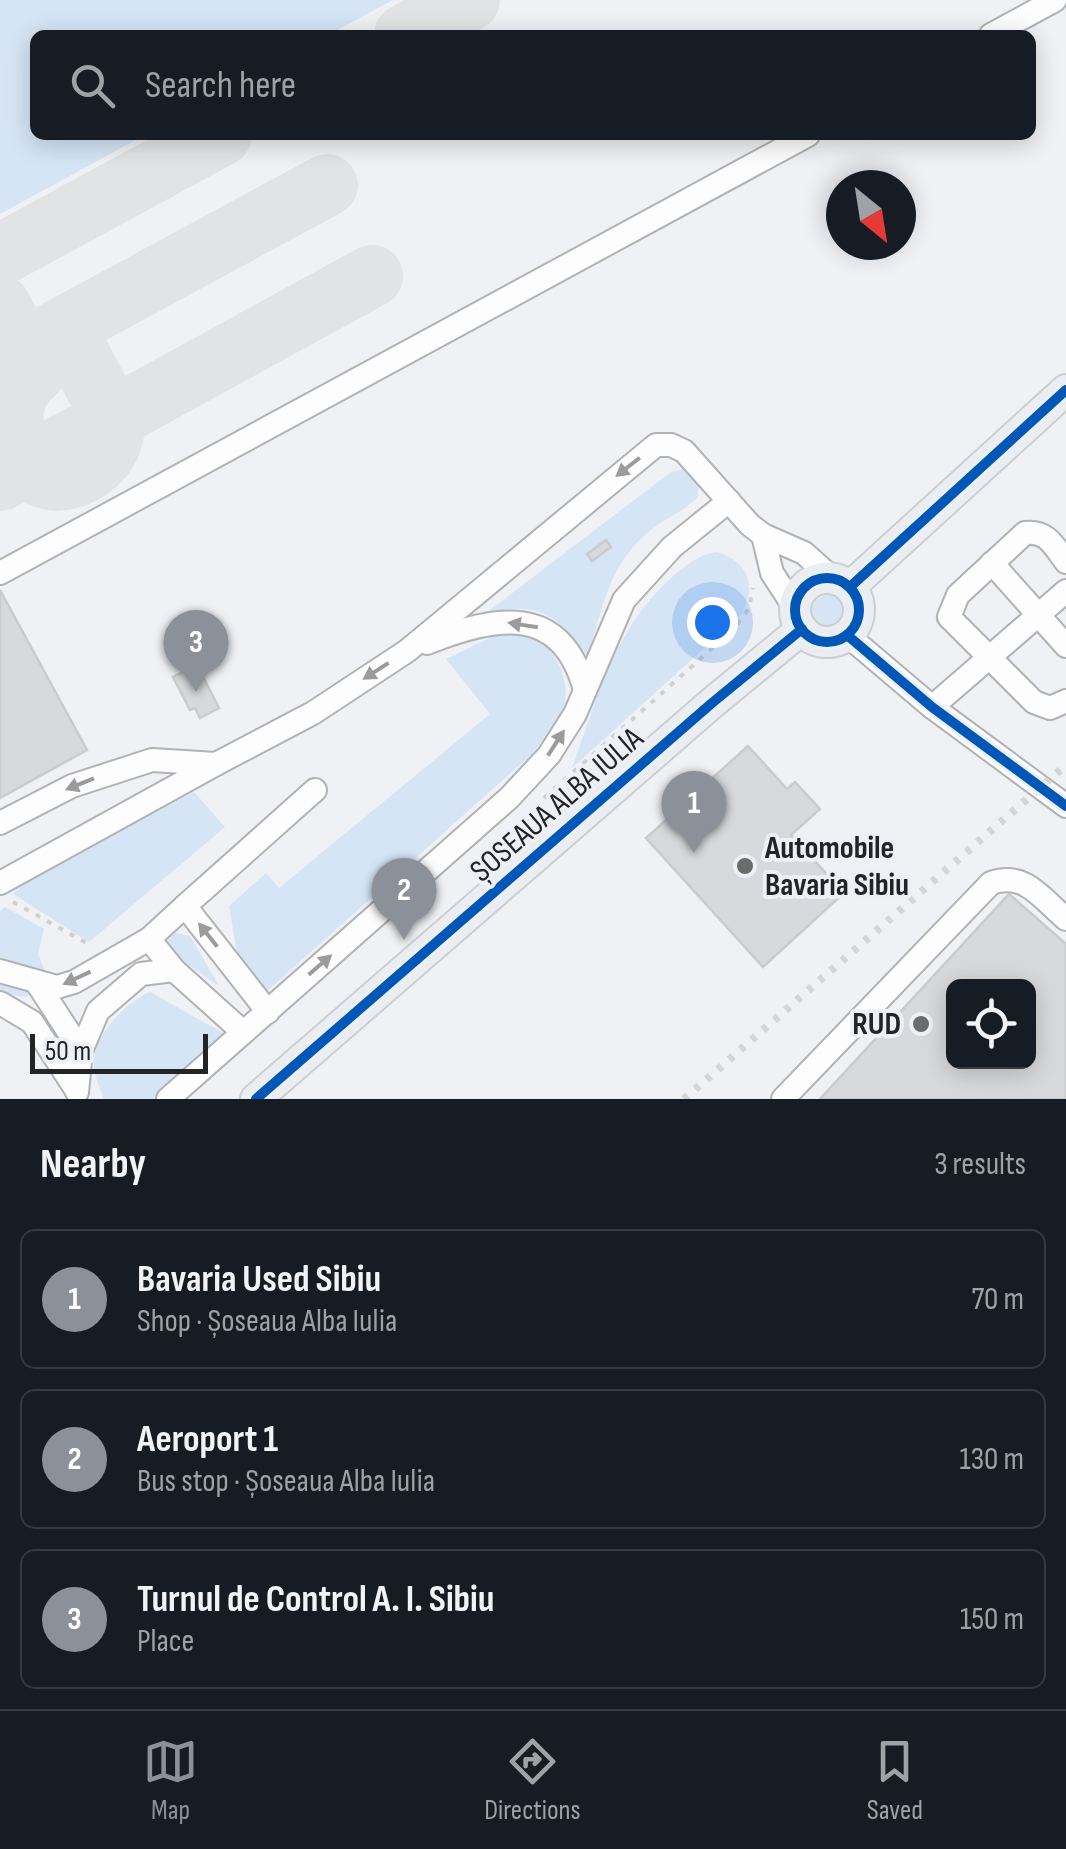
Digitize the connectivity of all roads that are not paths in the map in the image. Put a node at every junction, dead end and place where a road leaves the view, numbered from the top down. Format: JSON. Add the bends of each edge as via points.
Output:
{"nodes":[{"id":1,"x":1055,"y":0,"type":"edge"},
{"id":2,"x":1000,"y":30,"type":"edge"},
{"id":3,"x":799,"y":140,"type":"edge"},
{"id":4,"x":1066,"y":390,"type":"edge"},
{"id":5,"x":729,"y":501,"type":"junction"},
{"id":6,"x":763,"y":535,"type":"junction"},
{"id":7,"x":1066,"y":562,"type":"edge"},
{"id":8,"x":992,"y":563,"type":"junction"},
{"id":9,"x":0,"y":573,"type":"edge"},
{"id":10,"x":841,"y":582,"type":"junction"},
{"id":11,"x":1066,"y":592,"type":"edge"},
{"id":12,"x":1038,"y":616,"type":"junction"},
{"id":13,"x":798,"y":619,"type":"junction"},
{"id":14,"x":848,"y":635,"type":"junction"},
{"id":15,"x":1066,"y":646,"type":"edge"},
{"id":16,"x":408,"y":651,"type":"junction"},
{"id":17,"x":988,"y":659,"type":"junction"},
{"id":18,"x":584,"y":690,"type":"junction"},
{"id":19,"x":1066,"y":701,"type":"edge"},
{"id":20,"x":932,"y":707,"type":"junction"},
{"id":21,"x":216,"y":764,"type":"junction"},
{"id":22,"x":314,"y":790,"type":"dead end"},
{"id":23,"x":1066,"y":806,"type":"edge"},
{"id":24,"x":0,"y":824,"type":"edge"},
{"id":25,"x":0,"y":883,"type":"edge"},
{"id":26,"x":185,"y":906,"type":"junction"},
{"id":27,"x":1066,"y":919,"type":"edge"},
{"id":28,"x":149,"y":939,"type":"junction"},
{"id":29,"x":174,"y":970,"type":"junction"},
{"id":30,"x":0,"y":971,"type":"edge"},
{"id":31,"x":37,"y":983,"type":"junction"},
{"id":32,"x":0,"y":1003,"type":"edge"},
{"id":33,"x":268,"y":1012,"type":"junction"},
{"id":34,"x":243,"y":1032,"type":"junction"},
{"id":35,"x":81,"y":1052,"type":"junction"},
{"id":36,"x":78,"y":1095,"type":"edge"},
{"id":37,"x":168,"y":1099,"type":"edge"},
{"id":38,"x":256,"y":1099,"type":"edge"},
{"id":39,"x":783,"y":1099,"type":"edge"}],
"edges":[{"from":1,"to":2,"type":"street"},
{"from":3,"to":9,"type":"street"},
{"from":4,"to":10,"type":"main road"},
{"from":5,"to":6,"type":"street"},
{"from":5,"to":16,"type":"street","one_way":true,"via":[[684,450],[656,445]]},
{"from":5,"to":18,"type":"street","via":[[624,600]]},
{"from":6,"to":10,"type":"street","via":[[804,552]]},
{"from":6,"to":13,"type":"street","via":[[772,573]]},
{"from":7,"to":8,"type":"street","via":[[1036,532],[1025,533]]},
{"from":8,"to":12,"type":"street"},
{"from":8,"to":17,"type":"street","via":[[958,595],[949,617]]},
{"from":10,"to":13,"type":"main road","via":[[818,579],[807,585],[798,595]]},
{"from":10,"to":14,"type":"main road","via":[[859,606]]},
{"from":11,"to":12,"type":"street"},
{"from":12,"to":15,"type":"street"},
{"from":12,"to":17,"type":"street"},
{"from":13,"to":14,"type":"main road","via":[[809,636],[829,642]]},
{"from":13,"to":38,"type":"main road","name":"ȘOSEAUA ALBA IULIA","via":[[712,703]]},
{"from":14,"to":20,"type":"street"},
{"from":18,"to":16,"type":"street","one_way":true,"via":[[571,654],[538,627],[499,622]]},
{"from":16,"to":21,"type":"street","one_way":true},
{"from":17,"to":19,"type":"street","via":[[1034,702],[1050,708]]},
{"from":17,"to":20,"type":"street"},
{"from":33,"to":18,"type":"street","one_way":true,"via":[[509,798],[549,756]]},
{"from":20,"to":23,"type":"street"},
{"from":21,"to":24,"type":"street","one_way":true,"via":[[152,760],[72,786]]},
{"from":21,"to":25,"type":"street"},
{"from":22,"to":26,"type":"street"},
{"from":26,"to":28,"type":"street"},
{"from":33,"to":26,"type":"street","one_way":true},
{"from":27,"to":39,"type":"street","via":[[1024,883],[1007,878],[990,884]]},
{"from":28,"to":29,"type":"street"},
{"from":28,"to":31,"type":"street","one_way":true,"via":[[74,982]]},
{"from":29,"to":34,"type":"street"},
{"from":29,"to":35,"type":"street","via":[[141,974],[128,984],[98,1012]]},
{"from":30,"to":31,"type":"street"},
{"from":31,"to":35,"type":"street"},
{"from":32,"to":36,"type":"street","via":[[32,1022]]},
{"from":33,"to":34,"type":"street"},
{"from":34,"to":37,"type":"street"},
{"from":35,"to":36,"type":"street"}]}
